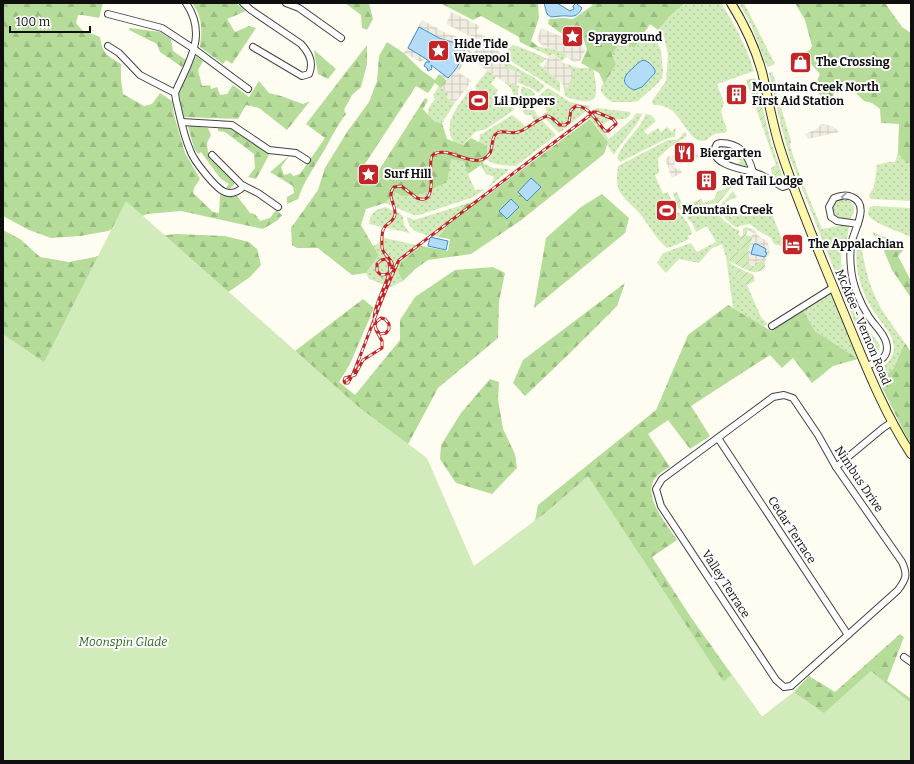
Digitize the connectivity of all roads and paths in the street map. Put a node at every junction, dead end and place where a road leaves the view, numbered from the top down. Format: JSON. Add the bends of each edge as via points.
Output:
{"nodes":[{"id":1,"x":186,"y":3,"type":"edge"},
{"id":2,"x":243,"y":3,"type":"edge"},
{"id":3,"x":286,"y":3,"type":"edge"},
{"id":4,"x":731,"y":3,"type":"edge"},
{"id":5,"x":108,"y":14,"type":"dead end"},
{"id":6,"x":341,"y":38,"type":"dead end"},
{"id":7,"x":108,"y":46,"type":"dead end"},
{"id":8,"x":253,"y":46,"type":"dead end"},
{"id":9,"x":194,"y":49,"type":"junction"},
{"id":10,"x":248,"y":89,"type":"dead end"},
{"id":11,"x":175,"y":93,"type":"junction"},
{"id":12,"x":182,"y":122,"type":"junction"},
{"id":13,"x":212,"y":155,"type":"dead end"},
{"id":14,"x":307,"y":160,"type":"dead end"},
{"id":15,"x":753,"y":172,"type":"junction"},
{"id":16,"x":793,"y":184,"type":"junction"},
{"id":17,"x":244,"y":186,"type":"junction"},
{"id":18,"x":278,"y":207,"type":"dead end"},
{"id":19,"x":858,"y":224,"type":"junction"},
{"id":20,"x":834,"y":287,"type":"junction"},
{"id":21,"x":772,"y":326,"type":"dead end"},
{"id":22,"x":866,"y":366,"type":"junction"},
{"id":23,"x":892,"y":422,"type":"junction"},
{"id":24,"x":718,"y":438,"type":"junction"},
{"id":25,"x":911,"y":454,"type":"edge"},
{"id":26,"x":836,"y":467,"type":"junction"},
{"id":27,"x":656,"y":489,"type":"joint"},
{"id":28,"x":848,"y":635,"type":"junction"},
{"id":29,"x":904,"y":657,"type":"dead end"},
{"id":30,"x":911,"y":662,"type":"edge"},
{"id":31,"x":784,"y":687,"type":"joint"}],
"edges":[{"from":1,"to":9,"type":"street","via":[[195,21]]},
{"from":2,"to":8,"type":"street","via":[[301,44],[311,59],[309,74],[302,76]]},
{"from":3,"to":6,"type":"street","via":[[299,8]]},
{"from":4,"to":16,"type":"main road","name":"McAfee - Vernon Road","via":[[756,54],[780,147]]},
{"from":5,"to":9,"type":"street","via":[[162,28]]},
{"from":7,"to":11,"type":"street","via":[[119,53],[140,75]]},
{"from":9,"to":10,"type":"street"},
{"from":9,"to":11,"type":"street"},
{"from":11,"to":12,"type":"street"},
{"from":12,"to":14,"type":"street","via":[[232,125],[269,150],[296,153]]},
{"from":12,"to":17,"type":"street","via":[[193,158],[223,192],[235,193]]},
{"from":13,"to":17,"type":"street"},
{"from":15,"to":15,"type":"street","via":[[748,157],[740,149],[725,143],[717,144],[714,153],[718,159]]},
{"from":15,"to":16,"type":"street","via":[[783,187]]},
{"from":16,"to":20,"type":"main road","name":"McAfee - Vernon Road"},
{"from":17,"to":18,"type":"street"},
{"from":19,"to":19,"type":"street","one_way":true,"via":[[861,208],[856,199],[847,195],[834,198],[829,207],[831,217],[837,221]]},
{"from":19,"to":22,"type":"street","via":[[851,247],[852,276],[865,310],[887,346],[886,354],[881,360]]},
{"from":20,"to":21,"type":"street"},
{"from":20,"to":22,"type":"main road","name":"McAfee - Vernon Road"},
{"from":22,"to":23,"type":"main road","name":"McAfee - Vernon Road"},
{"from":23,"to":25,"type":"main road","name":"McAfee - Vernon Road"},
{"from":23,"to":26,"type":"street"},
{"from":24,"to":26,"type":"street","name":"Nimbus Drive","via":[[774,397],[784,395],[793,398]]},
{"from":24,"to":27,"type":"street","name":"Nimbus Drive","via":[[662,479]]},
{"from":24,"to":28,"type":"street","name":"Cedar Terrace"},
{"from":26,"to":28,"type":"street","name":"Nimbus Drive","via":[[902,562],[906,572],[905,581],[898,590]]},
{"from":27,"to":31,"type":"street","name":"Valley Terrace","via":[[661,506],[776,680]]},
{"from":28,"to":31,"type":"street","name":"Nimbus Drive","via":[[791,686]]},
{"from":29,"to":30,"type":"street"}]}
